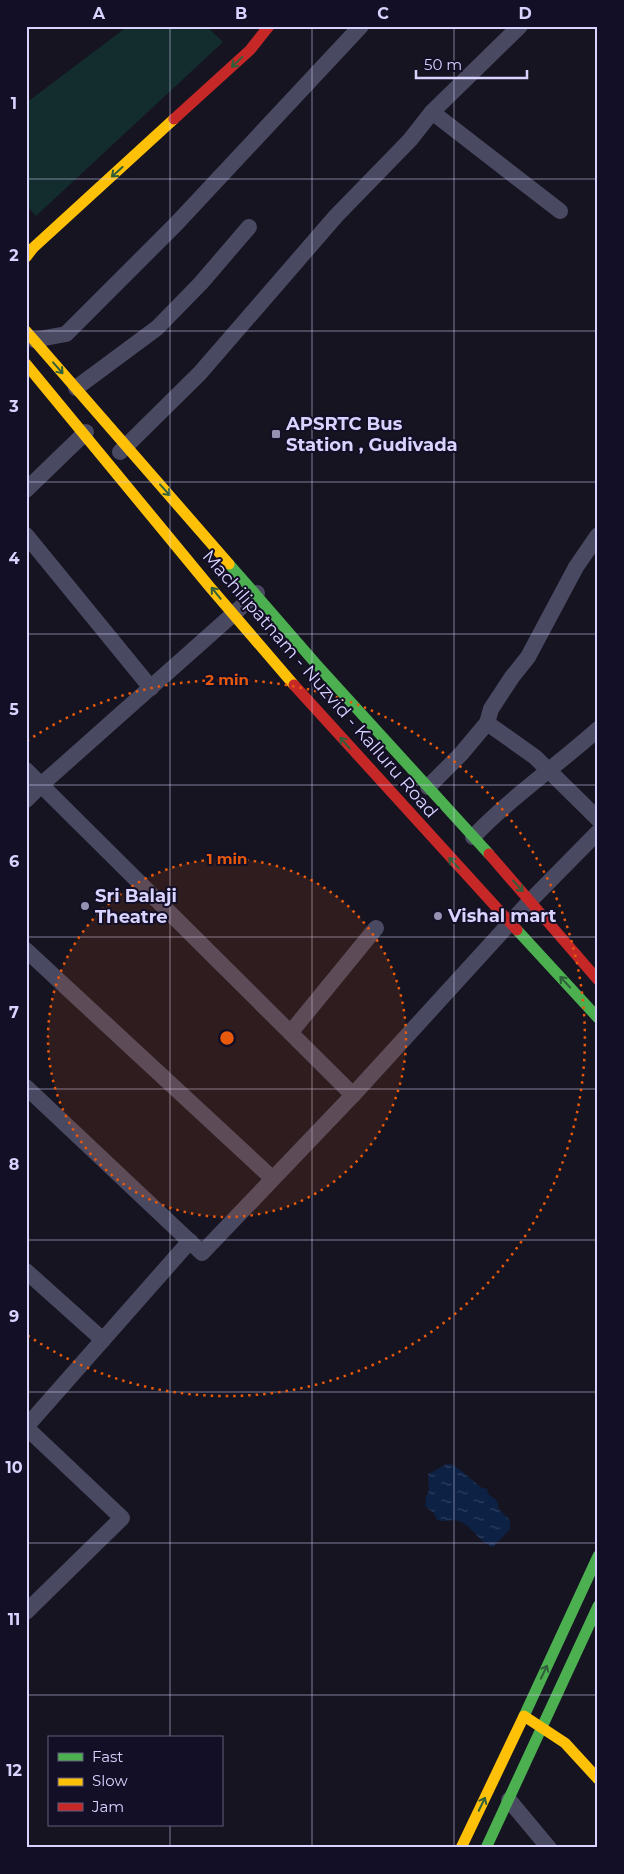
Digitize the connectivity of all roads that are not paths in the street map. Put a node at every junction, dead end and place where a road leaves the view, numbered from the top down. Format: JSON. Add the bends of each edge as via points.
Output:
{"nodes":[{"id":1,"x":269,"y":26,"type":"edge"},
{"id":2,"x":361,"y":26,"type":"edge"},
{"id":3,"x":520,"y":26,"type":"edge"},
{"id":4,"x":432,"y":112,"type":"junction"},
{"id":5,"x":560,"y":211,"type":"dead end"},
{"id":6,"x":249,"y":227,"type":"dead end"},
{"id":7,"x":26,"y":257,"type":"edge"},
{"id":8,"x":30,"y":336,"type":"edge"},
{"id":9,"x":26,"y":364,"type":"edge"},
{"id":10,"x":76,"y":388,"type":"junction"},
{"id":11,"x":86,"y":432,"type":"junction"},
{"id":12,"x":126,"y":447,"type":"junction"},
{"id":13,"x":109,"y":461,"type":"junction"},
{"id":14,"x":26,"y":490,"type":"edge"},
{"id":15,"x":26,"y":535,"type":"edge"},
{"id":16,"x":598,"y":535,"type":"edge"},
{"id":17,"x":257,"y":594,"type":"junction"},
{"id":18,"x":233,"y":615,"type":"junction"},
{"id":19,"x":151,"y":688,"type":"junction"},
{"id":20,"x":487,"y":723,"type":"junction"},
{"id":21,"x":598,"y":729,"type":"edge"},
{"id":22,"x":26,"y":770,"type":"edge"},
{"id":23,"x":548,"y":771,"type":"junction"},
{"id":24,"x":42,"y":784,"type":"junction"},
{"id":25,"x":428,"y":787,"type":"junction"},
{"id":26,"x":26,"y":800,"type":"edge"},
{"id":27,"x":598,"y":819,"type":"edge"},
{"id":28,"x":598,"y":832,"type":"edge"},
{"id":29,"x":473,"y":837,"type":"junction"},
{"id":30,"x":531,"y":900,"type":"junction"},
{"id":31,"x":510,"y":924,"type":"junction"},
{"id":32,"x":376,"y":928,"type":"dead end"},
{"id":33,"x":26,"y":950,"type":"edge"},
{"id":34,"x":598,"y":980,"type":"edge"},
{"id":35,"x":598,"y":1018,"type":"edge"},
{"id":36,"x":291,"y":1032,"type":"junction"},
{"id":37,"x":26,"y":1087,"type":"edge"},
{"id":38,"x":353,"y":1094,"type":"junction"},
{"id":39,"x":272,"y":1178,"type":"junction"},
{"id":40,"x":190,"y":1241,"type":"junction"},
{"id":41,"x":26,"y":1271,"type":"edge"},
{"id":42,"x":103,"y":1340,"type":"junction"},
{"id":43,"x":28,"y":1432,"type":"edge"},
{"id":44,"x":598,"y":1556,"type":"edge"},
{"id":45,"x":598,"y":1606,"type":"edge"},
{"id":46,"x":26,"y":1612,"type":"edge"},
{"id":47,"x":524,"y":1716,"type":"junction"},
{"id":48,"x":544,"y":1726,"type":"junction"},
{"id":49,"x":598,"y":1778,"type":"edge"},
{"id":50,"x":509,"y":1800,"type":"junction"},
{"id":51,"x":461,"y":1848,"type":"edge"},
{"id":52,"x":486,"y":1848,"type":"edge"},
{"id":53,"x":549,"y":1848,"type":"edge"}],
"edges":[{"from":1,"to":7,"type":"highway","one_way":true,"via":[[243,57]]},
{"from":2,"to":8,"type":"street","via":[[176,224],[66,334]]},
{"from":3,"to":4,"type":"street"},
{"from":4,"to":5,"type":"street"},
{"from":4,"to":12,"type":"street","via":[[410,140],[323,230],[200,373]]},
{"from":6,"to":10,"type":"street","via":[[157,328]]},
{"from":8,"to":10,"type":"highway","name":"Machilipatnam - Nuzvid - Kalluru Road","one_way":true},
{"from":9,"to":11,"type":"highway","name":"Machilipatnam - Nuzvid - Kalluru Road"},
{"from":10,"to":12,"type":"highway","name":"Machilipatnam - Nuzvid - Kalluru Road"},
{"from":11,"to":13,"type":"highway","name":"Machilipatnam - Nuzvid - Kalluru Road"},
{"from":11,"to":14,"type":"street"},
{"from":12,"to":13,"type":"street"},
{"from":12,"to":17,"type":"highway","name":"Machilipatnam - Nuzvid - Kalluru Road","one_way":true},
{"from":18,"to":13,"type":"highway","name":"Machilipatnam - Nuzvid - Kalluru Road","one_way":true},
{"from":15,"to":19,"type":"street"},
{"from":16,"to":20,"type":"street","via":[[576,568],[528,658],[491,709]]},
{"from":17,"to":18,"type":"street"},
{"from":17,"to":25,"type":"highway","name":"Machilipatnam - Nuzvid - Kalluru Road"},
{"from":18,"to":19,"type":"street"},
{"from":31,"to":18,"type":"highway","name":"Machilipatnam - Nuzvid - Kalluru Road","one_way":true,"via":[[404,811]]},
{"from":19,"to":24,"type":"street"},
{"from":20,"to":23,"type":"street","via":[[535,757]]},
{"from":20,"to":25,"type":"street"},
{"from":21,"to":23,"type":"street"},
{"from":22,"to":24,"type":"street"},
{"from":23,"to":27,"type":"street"},
{"from":23,"to":29,"type":"street"},
{"from":24,"to":26,"type":"street"},
{"from":24,"to":36,"type":"street"},
{"from":25,"to":29,"type":"highway","name":"Machilipatnam - Nuzvid - Kalluru Road"},
{"from":28,"to":30,"type":"street"},
{"from":29,"to":30,"type":"highway","name":"Machilipatnam - Nuzvid - Kalluru Road","one_way":true},
{"from":30,"to":31,"type":"street"},
{"from":30,"to":34,"type":"highway","name":"Machilipatnam - Nuzvid - Kalluru Road"},
{"from":35,"to":31,"type":"highway","name":"Machilipatnam - Nuzvid - Kalluru Road","one_way":true},
{"from":31,"to":38,"type":"street"},
{"from":32,"to":36,"type":"street"},
{"from":33,"to":39,"type":"street"},
{"from":36,"to":38,"type":"street"},
{"from":37,"to":40,"type":"street"},
{"from":38,"to":39,"type":"street"},
{"from":39,"to":40,"type":"street","via":[[202,1253]]},
{"from":40,"to":42,"type":"street"},
{"from":41,"to":42,"type":"street"},
{"from":42,"to":43,"type":"street"},
{"from":43,"to":46,"type":"street","via":[[122,1518]]},
{"from":47,"to":44,"type":"highway","one_way":true},
{"from":45,"to":48,"type":"highway"},
{"from":47,"to":48,"type":"highway"},
{"from":51,"to":47,"type":"highway","one_way":true},
{"from":48,"to":49,"type":"highway","via":[[570,1746]]},
{"from":48,"to":50,"type":"highway"},
{"from":50,"to":52,"type":"highway"},
{"from":50,"to":53,"type":"street"}]}
